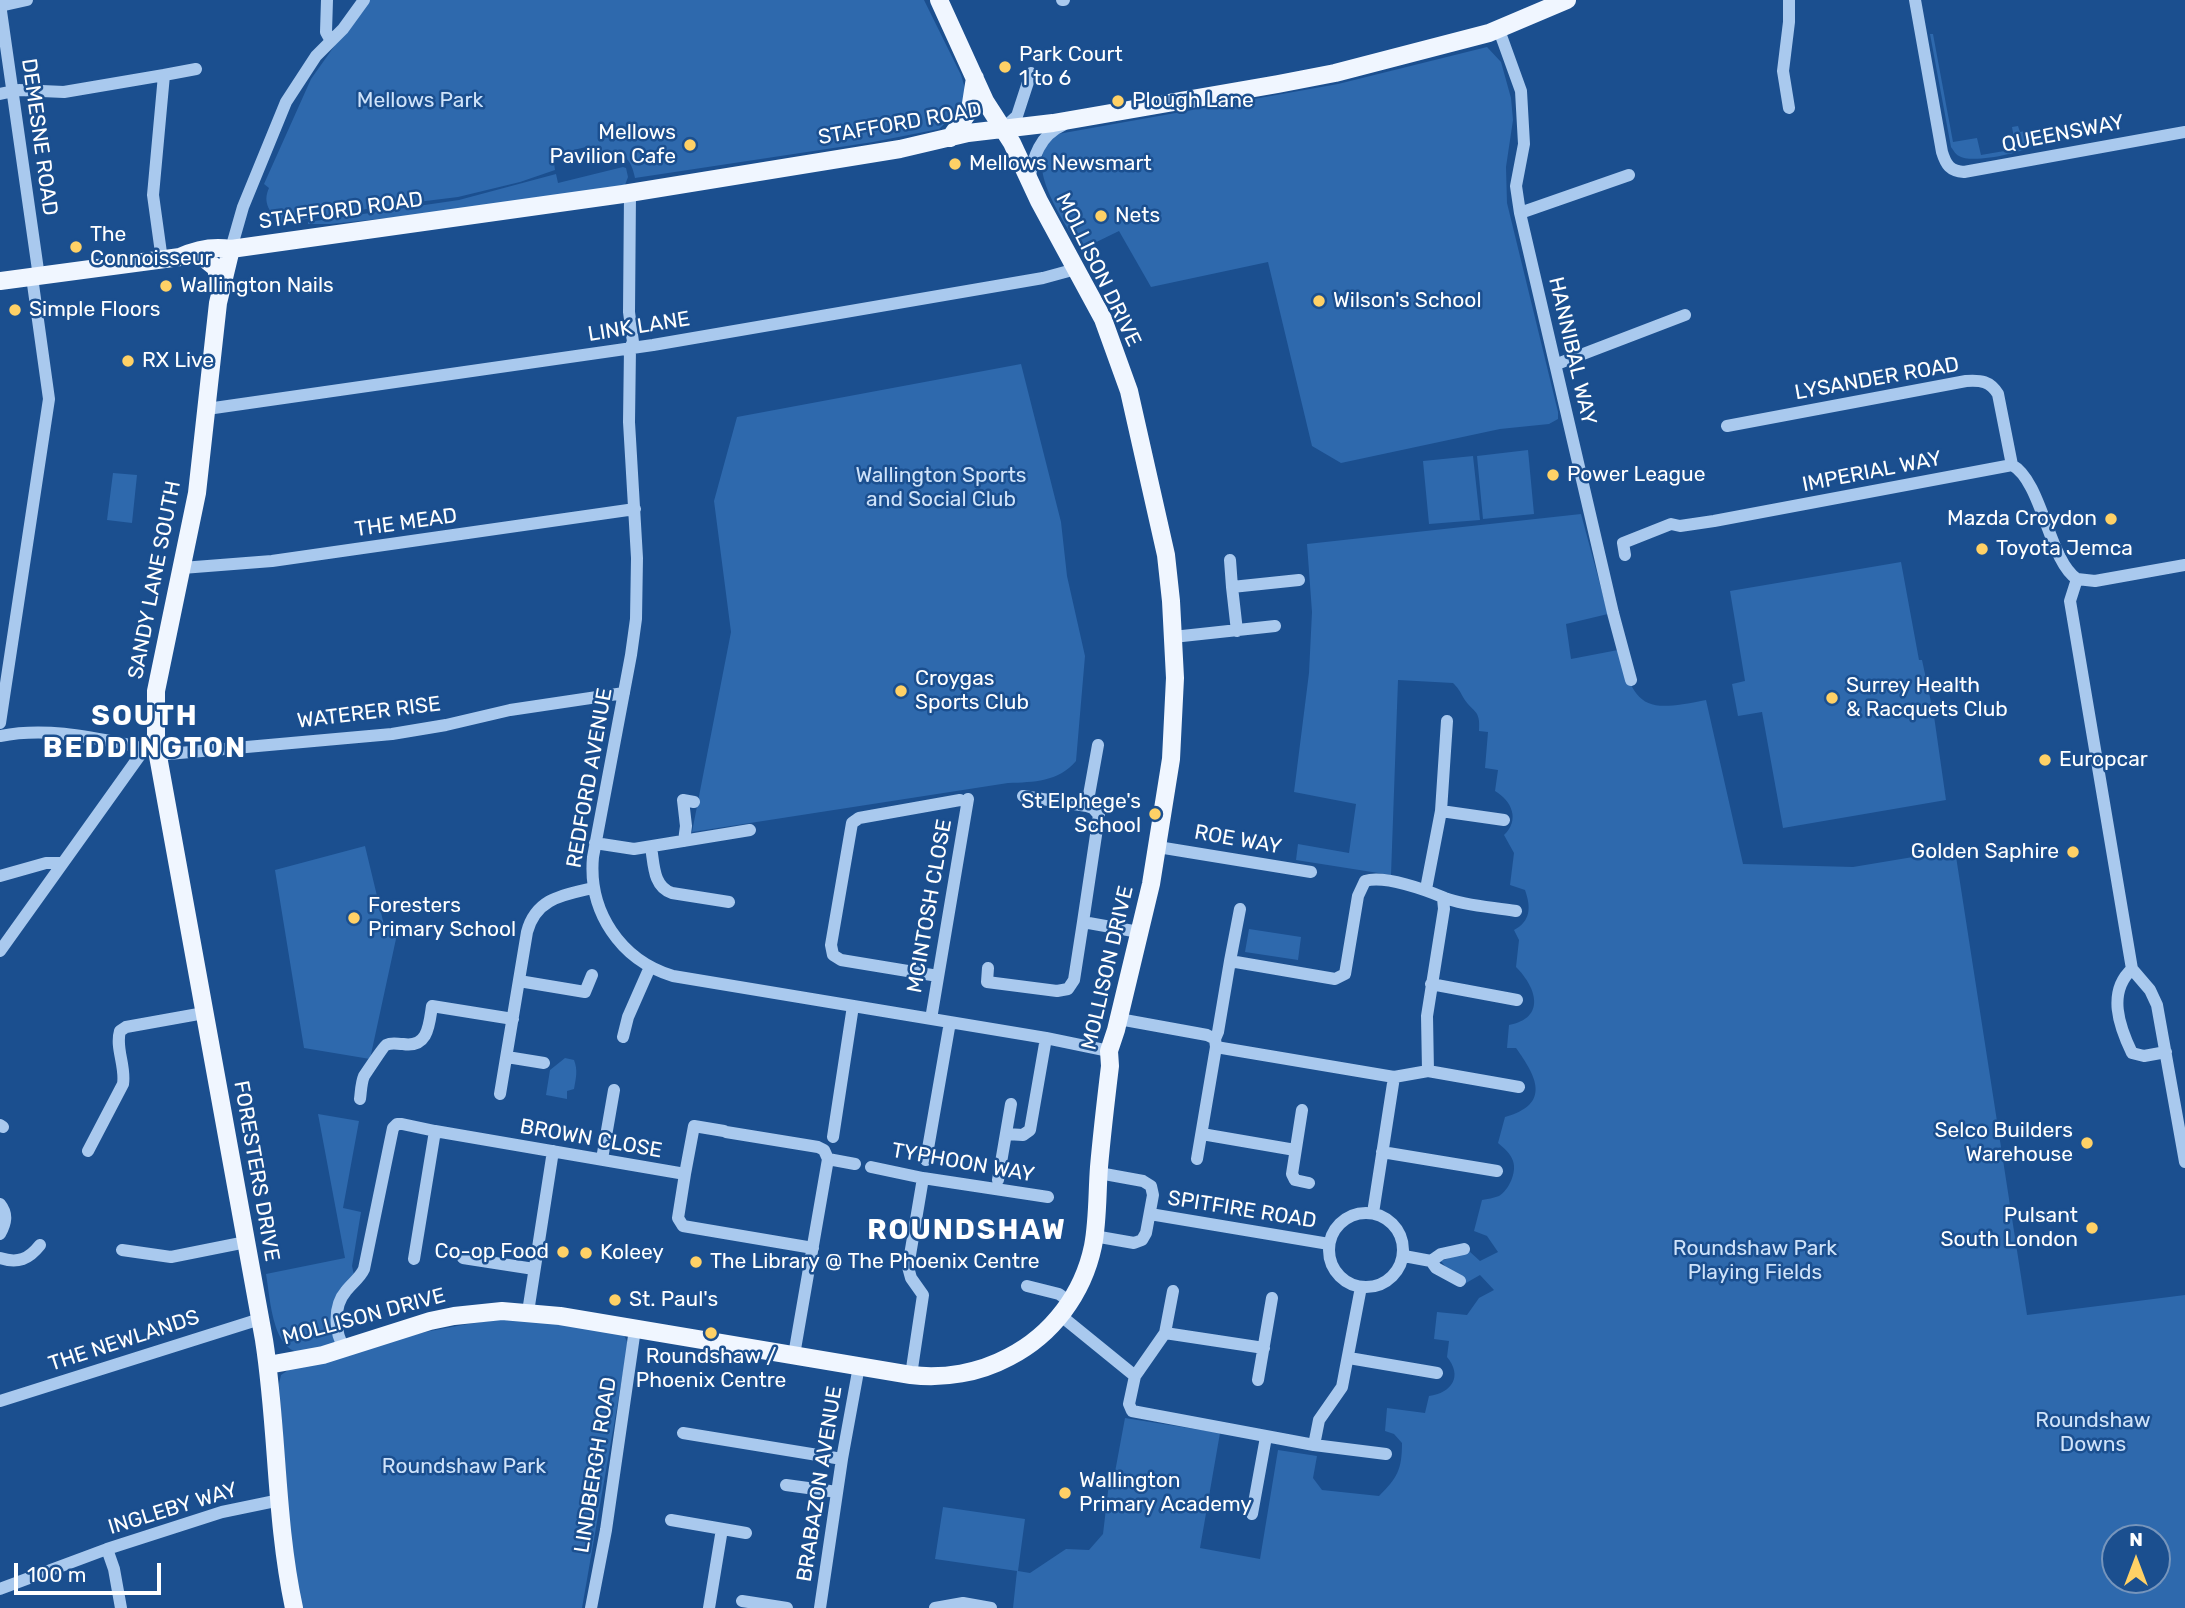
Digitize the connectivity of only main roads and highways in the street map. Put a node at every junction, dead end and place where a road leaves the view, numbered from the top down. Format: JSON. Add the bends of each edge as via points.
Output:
{"nodes":[{"id":1,"x":939,"y":0,"type":"edge"},
{"id":2,"x":1567,"y":0,"type":"edge"},
{"id":3,"x":1545,"y":5,"type":"edge"},
{"id":4,"x":975,"y":78,"type":"junction"},
{"id":5,"x":1004,"y":128,"type":"junction"},
{"id":6,"x":950,"y":138,"type":"junction"},
{"id":7,"x":232,"y":249,"type":"junction"},
{"id":8,"x":171,"y":258,"type":"junction"},
{"id":9,"x":205,"y":259,"type":"junction"},
{"id":10,"x":0,"y":281,"type":"edge"},
{"id":11,"x":220,"y":288,"type":"junction"},
{"id":12,"x":152,"y":750,"type":"joint"},
{"id":13,"x":268,"y":1365,"type":"junction"},
{"id":14,"x":294,"y":1608,"type":"edge"}],
"edges":[{"from":1,"to":4,"type":"main road"},
{"from":2,"to":3,"type":"main road","name":"STAFFORD ROAD"},
{"from":3,"to":5,"type":"main road","name":"STAFFORD ROAD","via":[[1499,30],[1335,73]]},
{"from":4,"to":5,"type":"main road"},
{"from":4,"to":6,"type":"main road","via":[[970,110]]},
{"from":5,"to":6,"type":"main road","name":"STAFFORD ROAD"},
{"from":5,"to":13,"type":"main road","name":"MOLLISON DRIVE","via":[[1103,319],[1129,391],[1169,578],[1173,637],[1172,742],[1158,847],[1109,1051],[1094,1236],[1085,1272],[1065,1309],[1028,1346],[990,1366],[946,1376],[911,1375],[528,1312],[485,1312],[436,1320],[345,1349]]},
{"from":6,"to":7,"type":"main road","name":"STAFFORD ROAD","via":[[630,193]]},
{"from":7,"to":8,"type":"main road","name":"STAFFORD ROAD","via":[[194,250]]},
{"from":7,"to":9,"type":"main road","name":"STAFFORD ROAD"},
{"from":7,"to":11,"type":"main road","name":"SANDY LANE SOUTH"},
{"from":8,"to":9,"type":"main road","name":"STAFFORD ROAD"},
{"from":8,"to":10,"type":"main road","name":"STAFFORD ROAD"},
{"from":9,"to":11,"type":"main road","via":[[216,268]]},
{"from":11,"to":12,"type":"main road","name":"SANDY LANE SOUTH","via":[[197,493],[156,691]]},
{"from":12,"to":13,"type":"main road","name":"FORESTERS DRIVE"},
{"from":13,"to":14,"type":"main road","name":"FORESTERS DRIVE","via":[[285,1564]]}]}
